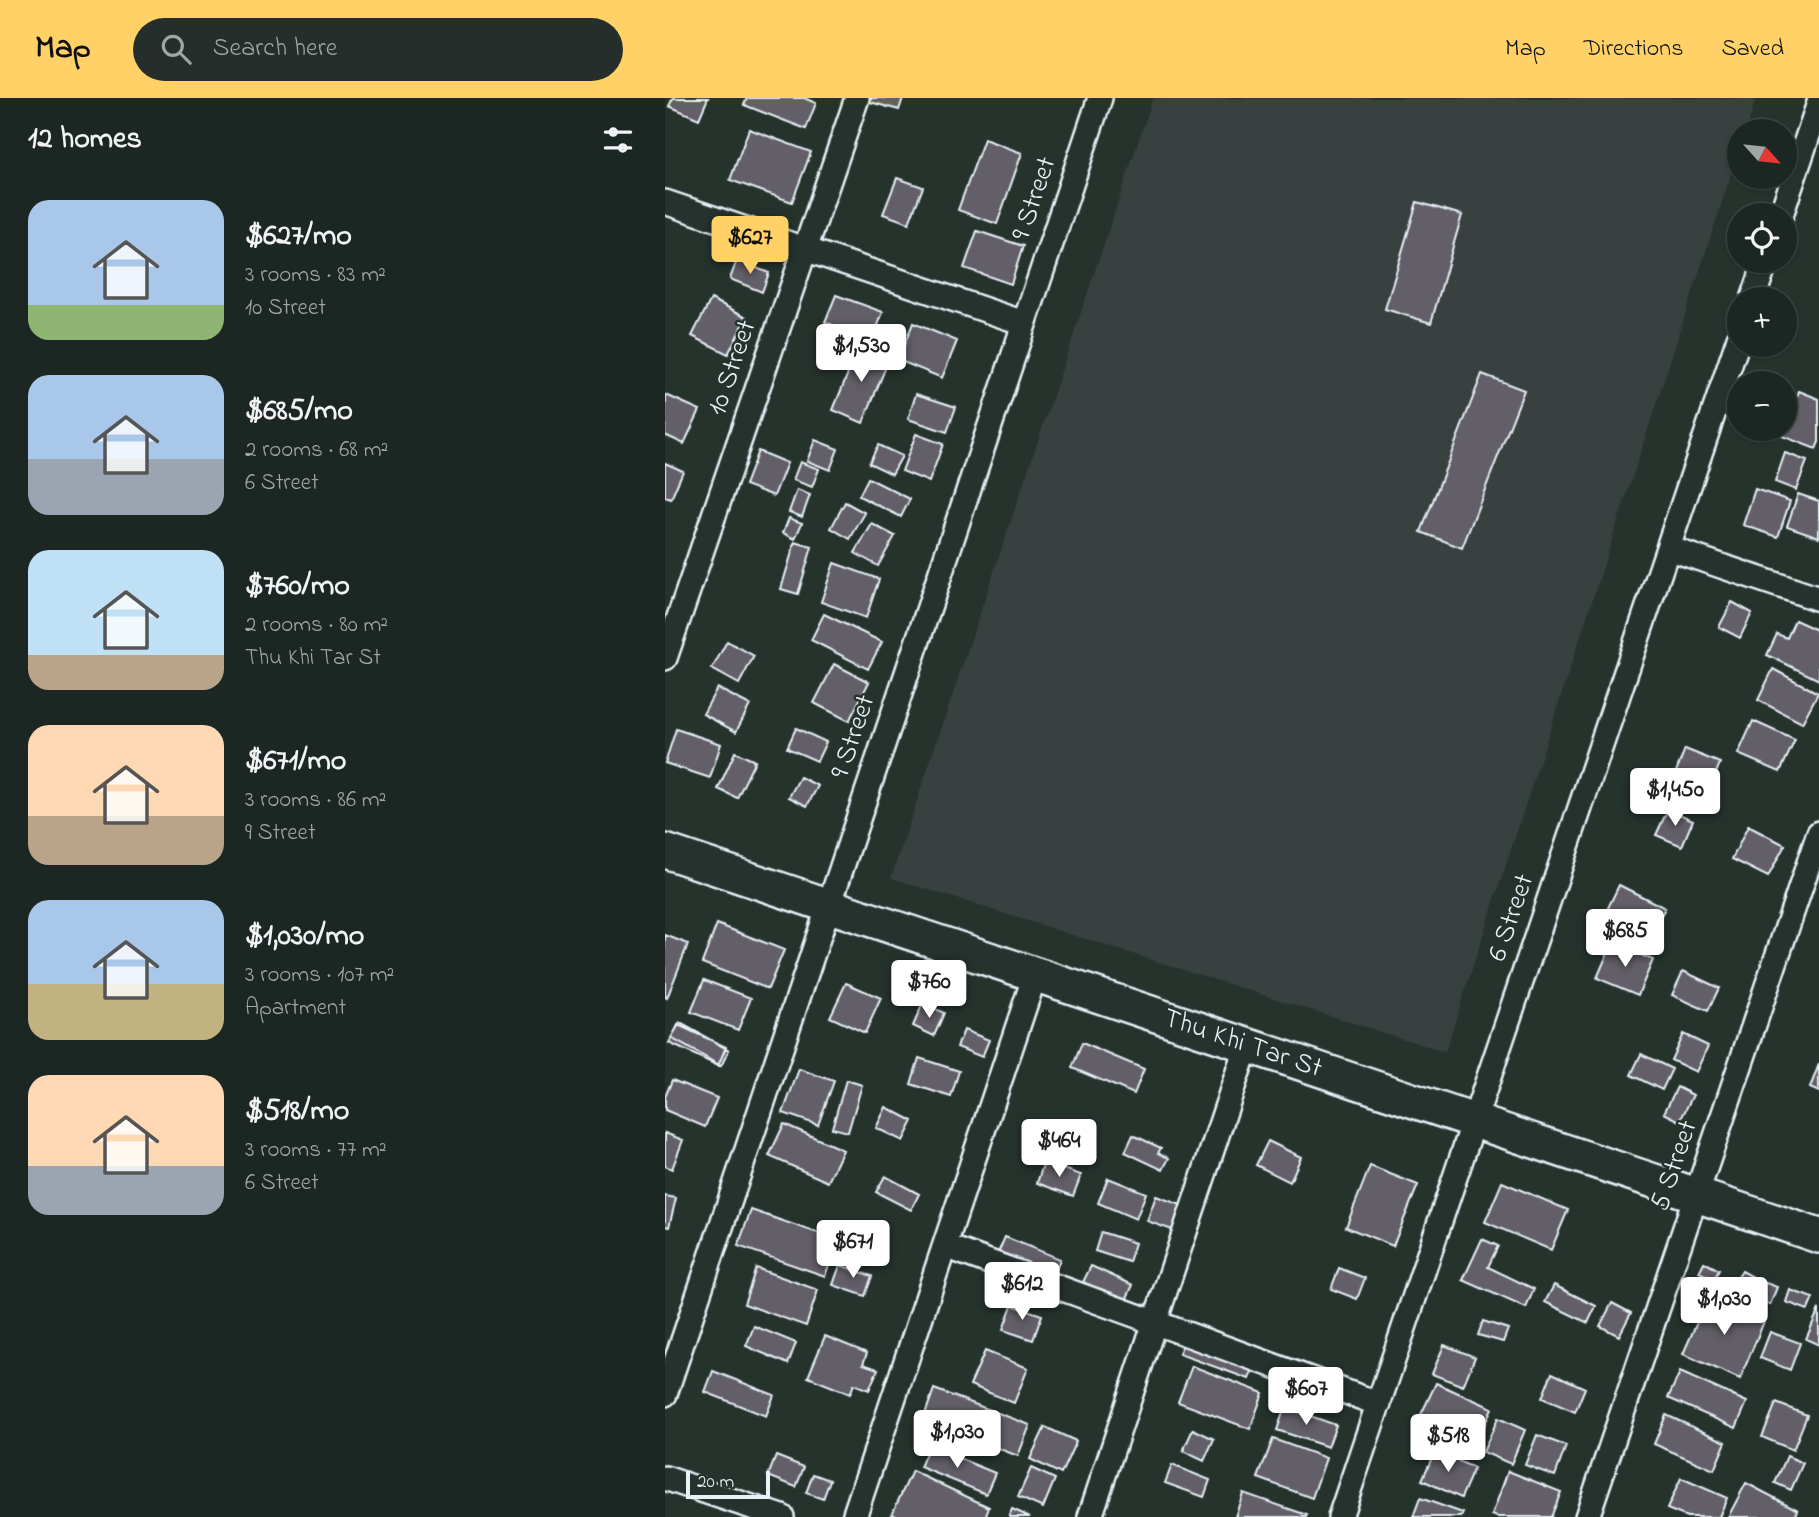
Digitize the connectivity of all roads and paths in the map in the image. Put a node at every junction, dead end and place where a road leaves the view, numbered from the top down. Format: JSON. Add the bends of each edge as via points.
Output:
{"nodes":[{"id":1,"x":857,"y":98,"type":"edge"},
{"id":2,"x":1100,"y":98,"type":"edge"},
{"id":3,"x":1819,"y":103,"type":"edge"},
{"id":4,"x":665,"y":202,"type":"edge"},
{"id":5,"x":1785,"y":203,"type":"edge"},
{"id":6,"x":806,"y":249,"type":"junction"},
{"id":7,"x":1024,"y":323,"type":"junction"},
{"id":8,"x":1733,"y":357,"type":"edge"},
{"id":9,"x":1668,"y":548,"type":"junction"},
{"id":10,"x":1819,"y":599,"type":"edge"},
{"id":11,"x":665,"y":658,"type":"edge"},
{"id":12,"x":1819,"y":834,"type":"edge"},
{"id":13,"x":665,"y":851,"type":"edge"},
{"id":14,"x":829,"y":906,"type":"junction"},
{"id":15,"x":1035,"y":975,"type":"junction"},
{"id":16,"x":1247,"y":1045,"type":"junction"},
{"id":17,"x":1474,"y":1121,"type":"junction"},
{"id":18,"x":1696,"y":1195,"type":"junction"},
{"id":19,"x":1819,"y":1236,"type":"edge"},
{"id":20,"x":945,"y":1246,"type":"junction"},
{"id":21,"x":1155,"y":1322,"type":"junction"},
{"id":22,"x":665,"y":1394,"type":"edge"},
{"id":23,"x":1379,"y":1404,"type":"junction"},
{"id":24,"x":665,"y":1478,"type":"edge"},
{"id":25,"x":782,"y":1517,"type":"edge"},
{"id":26,"x":854,"y":1517,"type":"edge"},
{"id":27,"x":1090,"y":1517,"type":"edge"},
{"id":28,"x":1341,"y":1517,"type":"edge"},
{"id":29,"x":1587,"y":1517,"type":"edge"}],
"edges":[{"from":1,"to":6,"type":"street","name":"10 Street"},
{"from":2,"to":7,"type":"street","name":"9 Street"},
{"from":3,"to":5,"type":"street"},
{"from":4,"to":6,"type":"street"},
{"from":6,"to":7,"type":"street"},
{"from":6,"to":11,"type":"street","name":"10 Street"},
{"from":7,"to":14,"type":"street","name":"9 Street"},
{"from":8,"to":9,"type":"street","name":"6 Street"},
{"from":9,"to":10,"type":"street"},
{"from":9,"to":17,"type":"street","name":"6 Street"},
{"from":12,"to":18,"type":"street","name":"5 Street"},
{"from":13,"to":14,"type":"street","name":"Thu Khi Tar St"},
{"from":14,"to":15,"type":"street","name":"Thu Khi Tar St"},
{"from":14,"to":22,"type":"street","name":"9 Street"},
{"from":15,"to":16,"type":"street","name":"Thu Khi Tar St"},
{"from":15,"to":20,"type":"street"},
{"from":16,"to":17,"type":"street","name":"Thu Khi Tar St"},
{"from":16,"to":21,"type":"street"},
{"from":17,"to":18,"type":"street","name":"Thu Khi Tar St"},
{"from":17,"to":23,"type":"street","name":"6 Street"},
{"from":18,"to":19,"type":"street","name":"Thu Khi Tar St"},
{"from":18,"to":29,"type":"street","name":"5 Street"},
{"from":20,"to":21,"type":"street"},
{"from":20,"to":26,"type":"street"},
{"from":21,"to":23,"type":"street"},
{"from":21,"to":27,"type":"street"},
{"from":23,"to":28,"type":"street","name":"6 Street"},
{"from":24,"to":25,"type":"street"}]}
